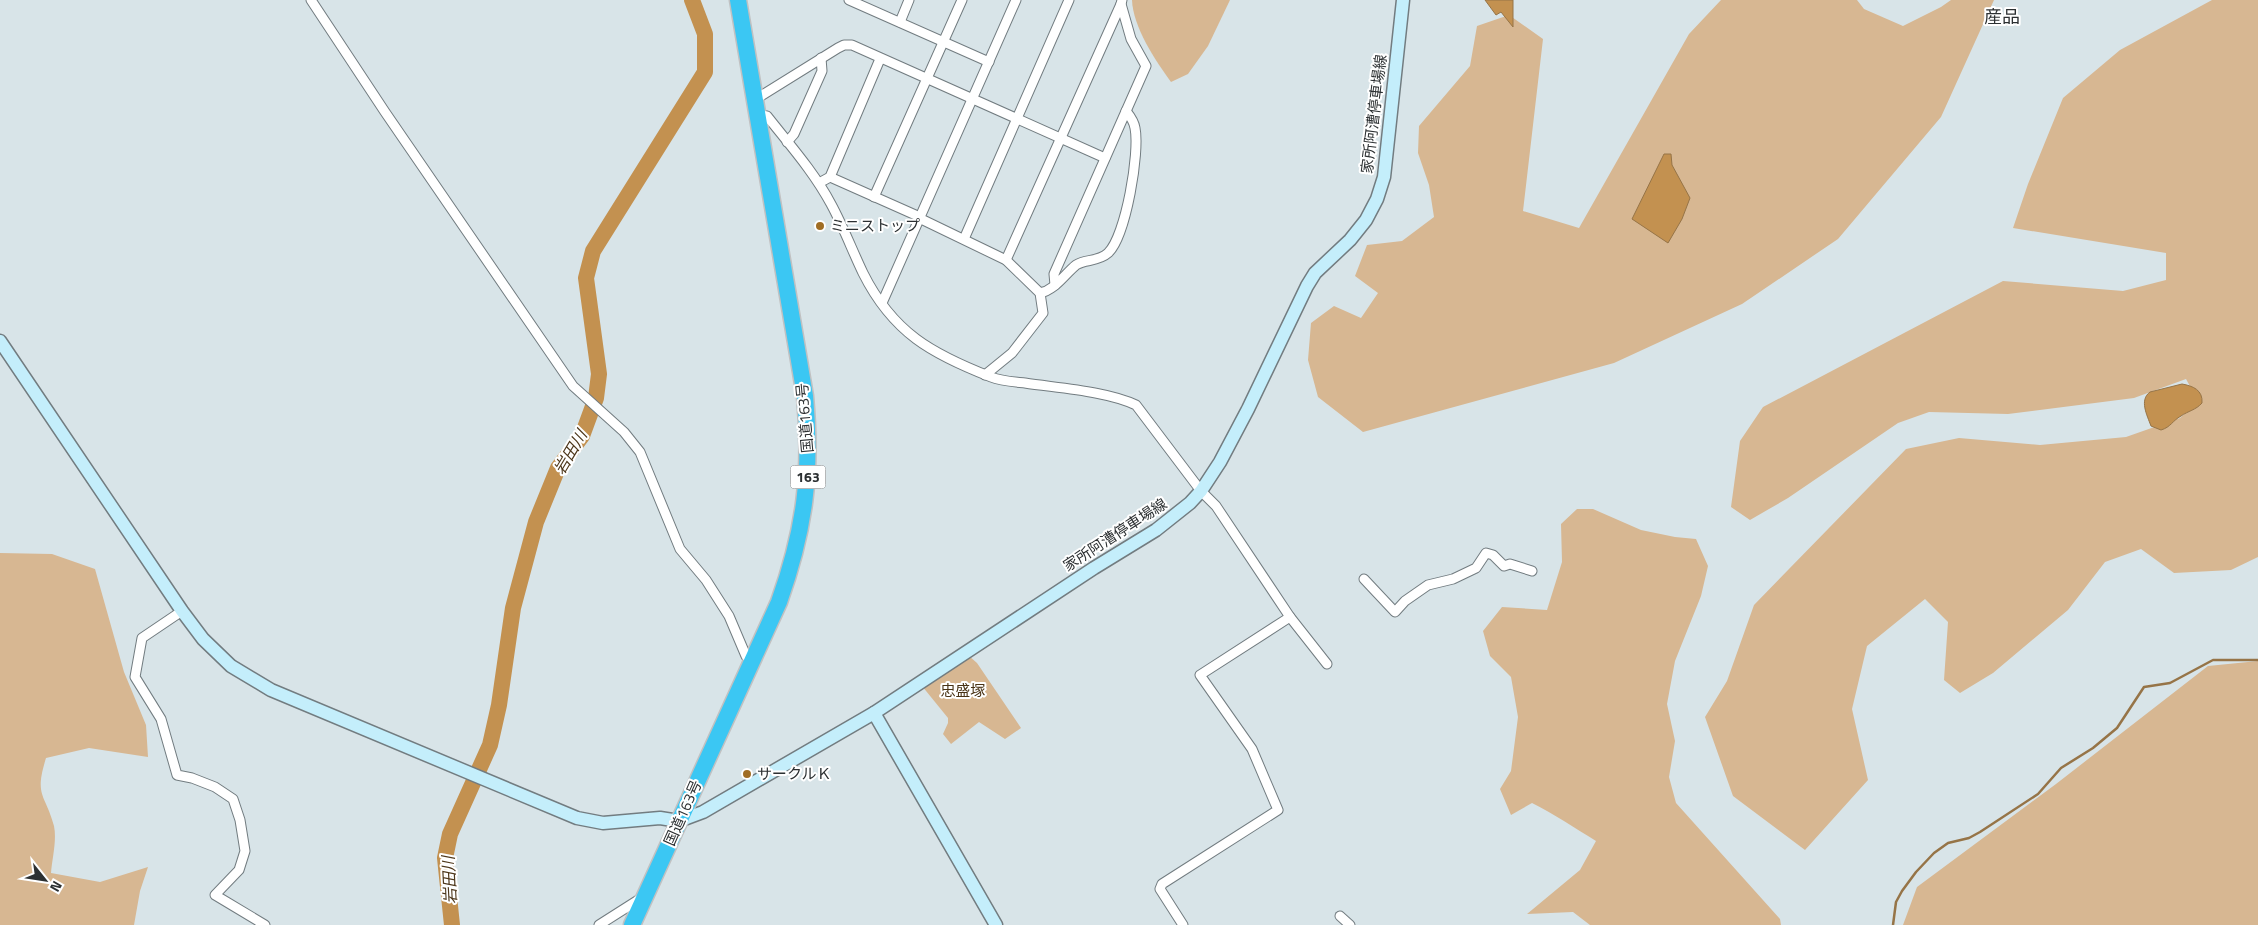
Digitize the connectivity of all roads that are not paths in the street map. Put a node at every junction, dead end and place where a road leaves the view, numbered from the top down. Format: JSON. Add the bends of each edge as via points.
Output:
{"nodes":[{"id":1,"x":312,"y":0,"type":"edge"},
{"id":2,"x":738,"y":0,"type":"edge"},
{"id":3,"x":909,"y":0,"type":"edge"},
{"id":4,"x":962,"y":0,"type":"edge"},
{"id":5,"x":1016,"y":0,"type":"edge"},
{"id":6,"x":1069,"y":0,"type":"edge"},
{"id":7,"x":1404,"y":0,"type":"edge"},
{"id":8,"x":854,"y":1,"type":"edge"},
{"id":9,"x":1122,"y":2,"type":"edge"},
{"id":10,"x":900,"y":22,"type":"junction"},
{"id":11,"x":943,"y":41,"type":"junction"},
{"id":12,"x":821,"y":58,"type":"junction"},
{"id":13,"x":880,"y":58,"type":"junction"},
{"id":14,"x":989,"y":62,"type":"junction"},
{"id":15,"x":927,"y":79,"type":"junction"},
{"id":16,"x":756,"y":99,"type":"junction"},
{"id":17,"x":972,"y":99,"type":"junction"},
{"id":18,"x":1126,"y":111,"type":"junction"},
{"id":19,"x":759,"y":115,"type":"junction"},
{"id":20,"x":1017,"y":119,"type":"junction"},
{"id":21,"x":1060,"y":138,"type":"junction"},
{"id":22,"x":787,"y":142,"type":"junction"},
{"id":23,"x":1105,"y":158,"type":"junction"},
{"id":24,"x":830,"y":177,"type":"junction"},
{"id":25,"x":819,"y":183,"type":"junction"},
{"id":26,"x":874,"y":196,"type":"junction"},
{"id":27,"x":919,"y":217,"type":"junction"},
{"id":28,"x":964,"y":239,"type":"junction"},
{"id":29,"x":1006,"y":260,"type":"junction"},
{"id":30,"x":1055,"y":285,"type":"junction"},
{"id":31,"x":1040,"y":293,"type":"junction"},
{"id":32,"x":882,"y":303,"type":"junction"},
{"id":33,"x":0,"y":341,"type":"edge"},
{"id":34,"x":985,"y":375,"type":"junction"},
{"id":35,"x":1201,"y":491,"type":"junction"},
{"id":36,"x":1532,"y":572,"type":"dead end"},
{"id":37,"x":1364,"y":579,"type":"dead end"},
{"id":38,"x":182,"y":611,"type":"junction"},
{"id":39,"x":1290,"y":617,"type":"junction"},
{"id":40,"x":751,"y":660,"type":"junction"},
{"id":41,"x":1327,"y":664,"type":"dead end"},
{"id":42,"x":874,"y":713,"type":"junction"},
{"id":43,"x":679,"y":821,"type":"junction"},
{"id":44,"x":645,"y":896,"type":"junction"},
{"id":45,"x":1340,"y":916,"type":"dead end"},
{"id":46,"x":265,"y":925,"type":"edge"},
{"id":47,"x":599,"y":925,"type":"edge"},
{"id":48,"x":632,"y":925,"type":"edge"},
{"id":49,"x":996,"y":925,"type":"edge"},
{"id":50,"x":1184,"y":925,"type":"edge"},
{"id":51,"x":1350,"y":925,"type":"edge"}],
"edges":[{"from":1,"to":40,"type":"street","via":[[573,386],[624,432],[640,452],[680,549],[706,580]]},
{"from":2,"to":16,"type":"highway","name":"国道163号","number":"163"},
{"from":3,"to":10,"type":"street"},
{"from":4,"to":11,"type":"street"},
{"from":5,"to":14,"type":"street"},
{"from":6,"to":20,"type":"street"},
{"from":7,"to":35,"type":"main road","name":"家所阿漕停車場線","via":[[1384,177],[1377,199],[1359,230],[1328,259],[1307,286],[1248,409]]},
{"from":8,"to":10,"type":"street"},
{"from":9,"to":18,"type":"street","via":[[1131,38],[1146,66]]},
{"from":9,"to":21,"type":"street"},
{"from":10,"to":11,"type":"street"},
{"from":11,"to":14,"type":"street"},
{"from":11,"to":15,"type":"street"},
{"from":12,"to":13,"type":"street","via":[[844,45],[852,45]]},
{"from":12,"to":16,"type":"street"},
{"from":12,"to":22,"type":"street","via":[[822,71],[794,134]]},
{"from":13,"to":15,"type":"street"},
{"from":13,"to":24,"type":"street"},
{"from":14,"to":17,"type":"street"},
{"from":15,"to":17,"type":"street"},
{"from":15,"to":26,"type":"street"},
{"from":16,"to":19,"type":"highway","name":"国道163号","number":"163"},
{"from":17,"to":20,"type":"street"},
{"from":17,"to":27,"type":"street"},
{"from":18,"to":23,"type":"street"},
{"from":18,"to":30,"type":"street","via":[[1134,124],[1136,140],[1131,186],[1121,228],[1107,254],[1078,264]]},
{"from":19,"to":22,"type":"street","via":[[767,116]]},
{"from":19,"to":40,"type":"highway","name":"国道163号","number":"163","via":[[805,396],[809,460],[796,549],[779,602]]},
{"from":20,"to":21,"type":"street"},
{"from":20,"to":28,"type":"street"},
{"from":21,"to":23,"type":"street"},
{"from":21,"to":29,"type":"street"},
{"from":22,"to":25,"type":"street"},
{"from":23,"to":30,"type":"street","via":[[1054,274]]},
{"from":24,"to":25,"type":"street"},
{"from":24,"to":26,"type":"street"},
{"from":25,"to":32,"type":"street","via":[[864,275]]},
{"from":26,"to":27,"type":"street"},
{"from":27,"to":28,"type":"street"},
{"from":27,"to":32,"type":"street"},
{"from":28,"to":29,"type":"street"},
{"from":29,"to":31,"type":"street"},
{"from":30,"to":31,"type":"street","via":[[1048,292]]},
{"from":31,"to":34,"type":"street","via":[[1043,313],[1012,353]]},
{"from":32,"to":34,"type":"street","via":[[913,338],[930,350]]},
{"from":33,"to":38,"type":"main road"},
{"from":34,"to":35,"type":"street","via":[[1136,405]]},
{"from":35,"to":39,"type":"street","via":[[1216,506]]},
{"from":35,"to":42,"type":"main road","name":"家所阿漕停車場線","via":[[1156,530]]},
{"from":36,"to":37,"type":"street","via":[[1510,564],[1504,566],[1486,553],[1476,568],[1453,579],[1428,585],[1394,612]]},
{"from":38,"to":43,"type":"main road","via":[[203,639],[231,666],[271,690],[577,818],[592,822],[660,818]]},
{"from":38,"to":46,"type":"street","via":[[142,638],[135,677],[161,719],[177,775],[216,787],[233,799],[245,851],[239,870],[215,895]]},
{"from":39,"to":41,"type":"street"},
{"from":39,"to":50,"type":"street","via":[[1200,675],[1252,748],[1278,810],[1162,884],[1160,889]]},
{"from":40,"to":43,"type":"highway","name":"国道163号","number":"163"},
{"from":42,"to":43,"type":"main road","name":"家所阿漕停車場線","via":[[703,812]]},
{"from":42,"to":49,"type":"main road"},
{"from":43,"to":44,"type":"highway","name":"国道163号","number":"163"},
{"from":44,"to":47,"type":"street"},
{"from":44,"to":48,"type":"highway","name":"国道163号","number":"163"},
{"from":45,"to":51,"type":"street"}]}
